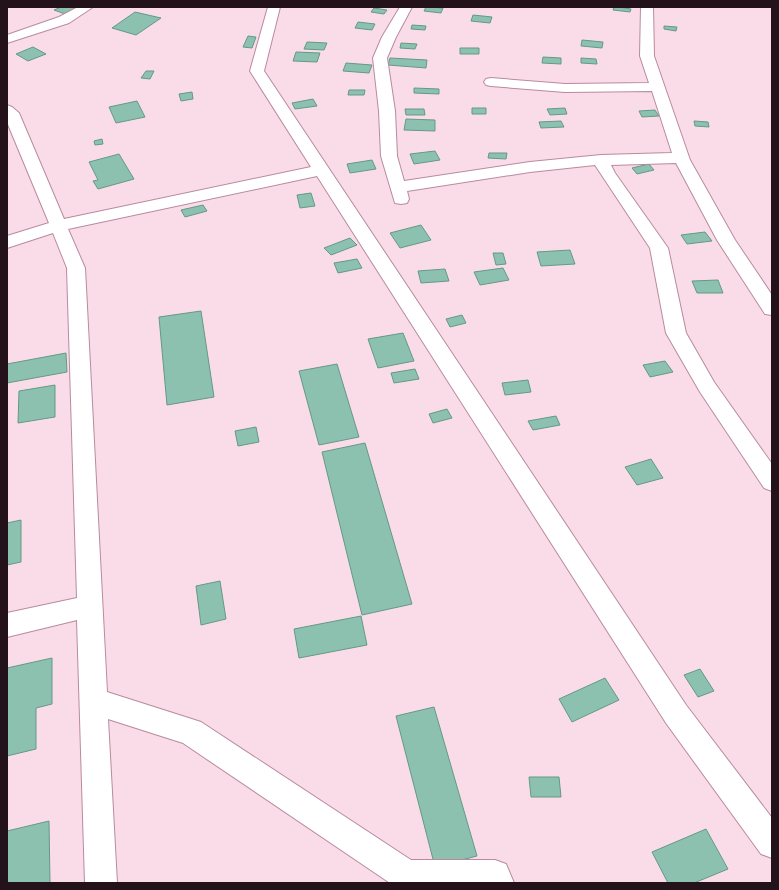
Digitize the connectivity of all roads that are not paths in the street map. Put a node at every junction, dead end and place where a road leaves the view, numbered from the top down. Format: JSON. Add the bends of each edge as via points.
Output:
{"nodes":[{"id":1,"x":87,"y":7,"type":"edge"},
{"id":2,"x":274,"y":7,"type":"edge"},
{"id":3,"x":406,"y":7,"type":"edge"},
{"id":4,"x":642,"y":8,"type":"edge"},
{"id":5,"x":7,"y":39,"type":"edge"},
{"id":6,"x":491,"y":82,"type":"dead end"},
{"id":7,"x":657,"y":87,"type":"junction"},
{"id":8,"x":7,"y":110,"type":"edge"},
{"id":9,"x":681,"y":158,"type":"junction"},
{"id":10,"x":601,"y":160,"type":"junction"},
{"id":11,"x":322,"y":170,"type":"junction"},
{"id":12,"x":58,"y":226,"type":"junction"},
{"id":13,"x":7,"y":242,"type":"edge"},
{"id":14,"x":772,"y":308,"type":"edge"},
{"id":15,"x":772,"y":482,"type":"edge"},
{"id":16,"x":90,"y":606,"type":"junction"},
{"id":17,"x":7,"y":625,"type":"edge"},
{"id":18,"x":94,"y":701,"type":"junction"},
{"id":19,"x":772,"y":843,"type":"edge"},
{"id":20,"x":101,"y":883,"type":"edge"},
{"id":21,"x":498,"y":883,"type":"edge"}],
"edges":[{"from":1,"to":5,"type":"street","via":[[64,20]]},
{"from":2,"to":11,"type":"street","via":[[257,71]]},
{"from":3,"to":10,"type":"street","via":[[380,58],[387,111],[389,156],[400,193],[530,167]]},
{"from":4,"to":7,"type":"street","via":[[647,56]]},
{"from":6,"to":7,"type":"street","via":[[565,88]]},
{"from":7,"to":9,"type":"street"},
{"from":8,"to":12,"type":"street","via":[[11,113]]},
{"from":9,"to":10,"type":"street"},
{"from":9,"to":14,"type":"street","via":[[726,240]]},
{"from":10,"to":15,"type":"street","via":[[607,173],[659,248],[676,333],[707,387]]},
{"from":11,"to":12,"type":"street"},
{"from":11,"to":19,"type":"street","via":[[676,714]]},
{"from":12,"to":13,"type":"street"},
{"from":12,"to":16,"type":"street","via":[[76,268]]},
{"from":16,"to":17,"type":"street"},
{"from":16,"to":18,"type":"street"},
{"from":18,"to":20,"type":"street"},
{"from":18,"to":21,"type":"street","via":[[191,732],[407,876],[495,875]]}]}
